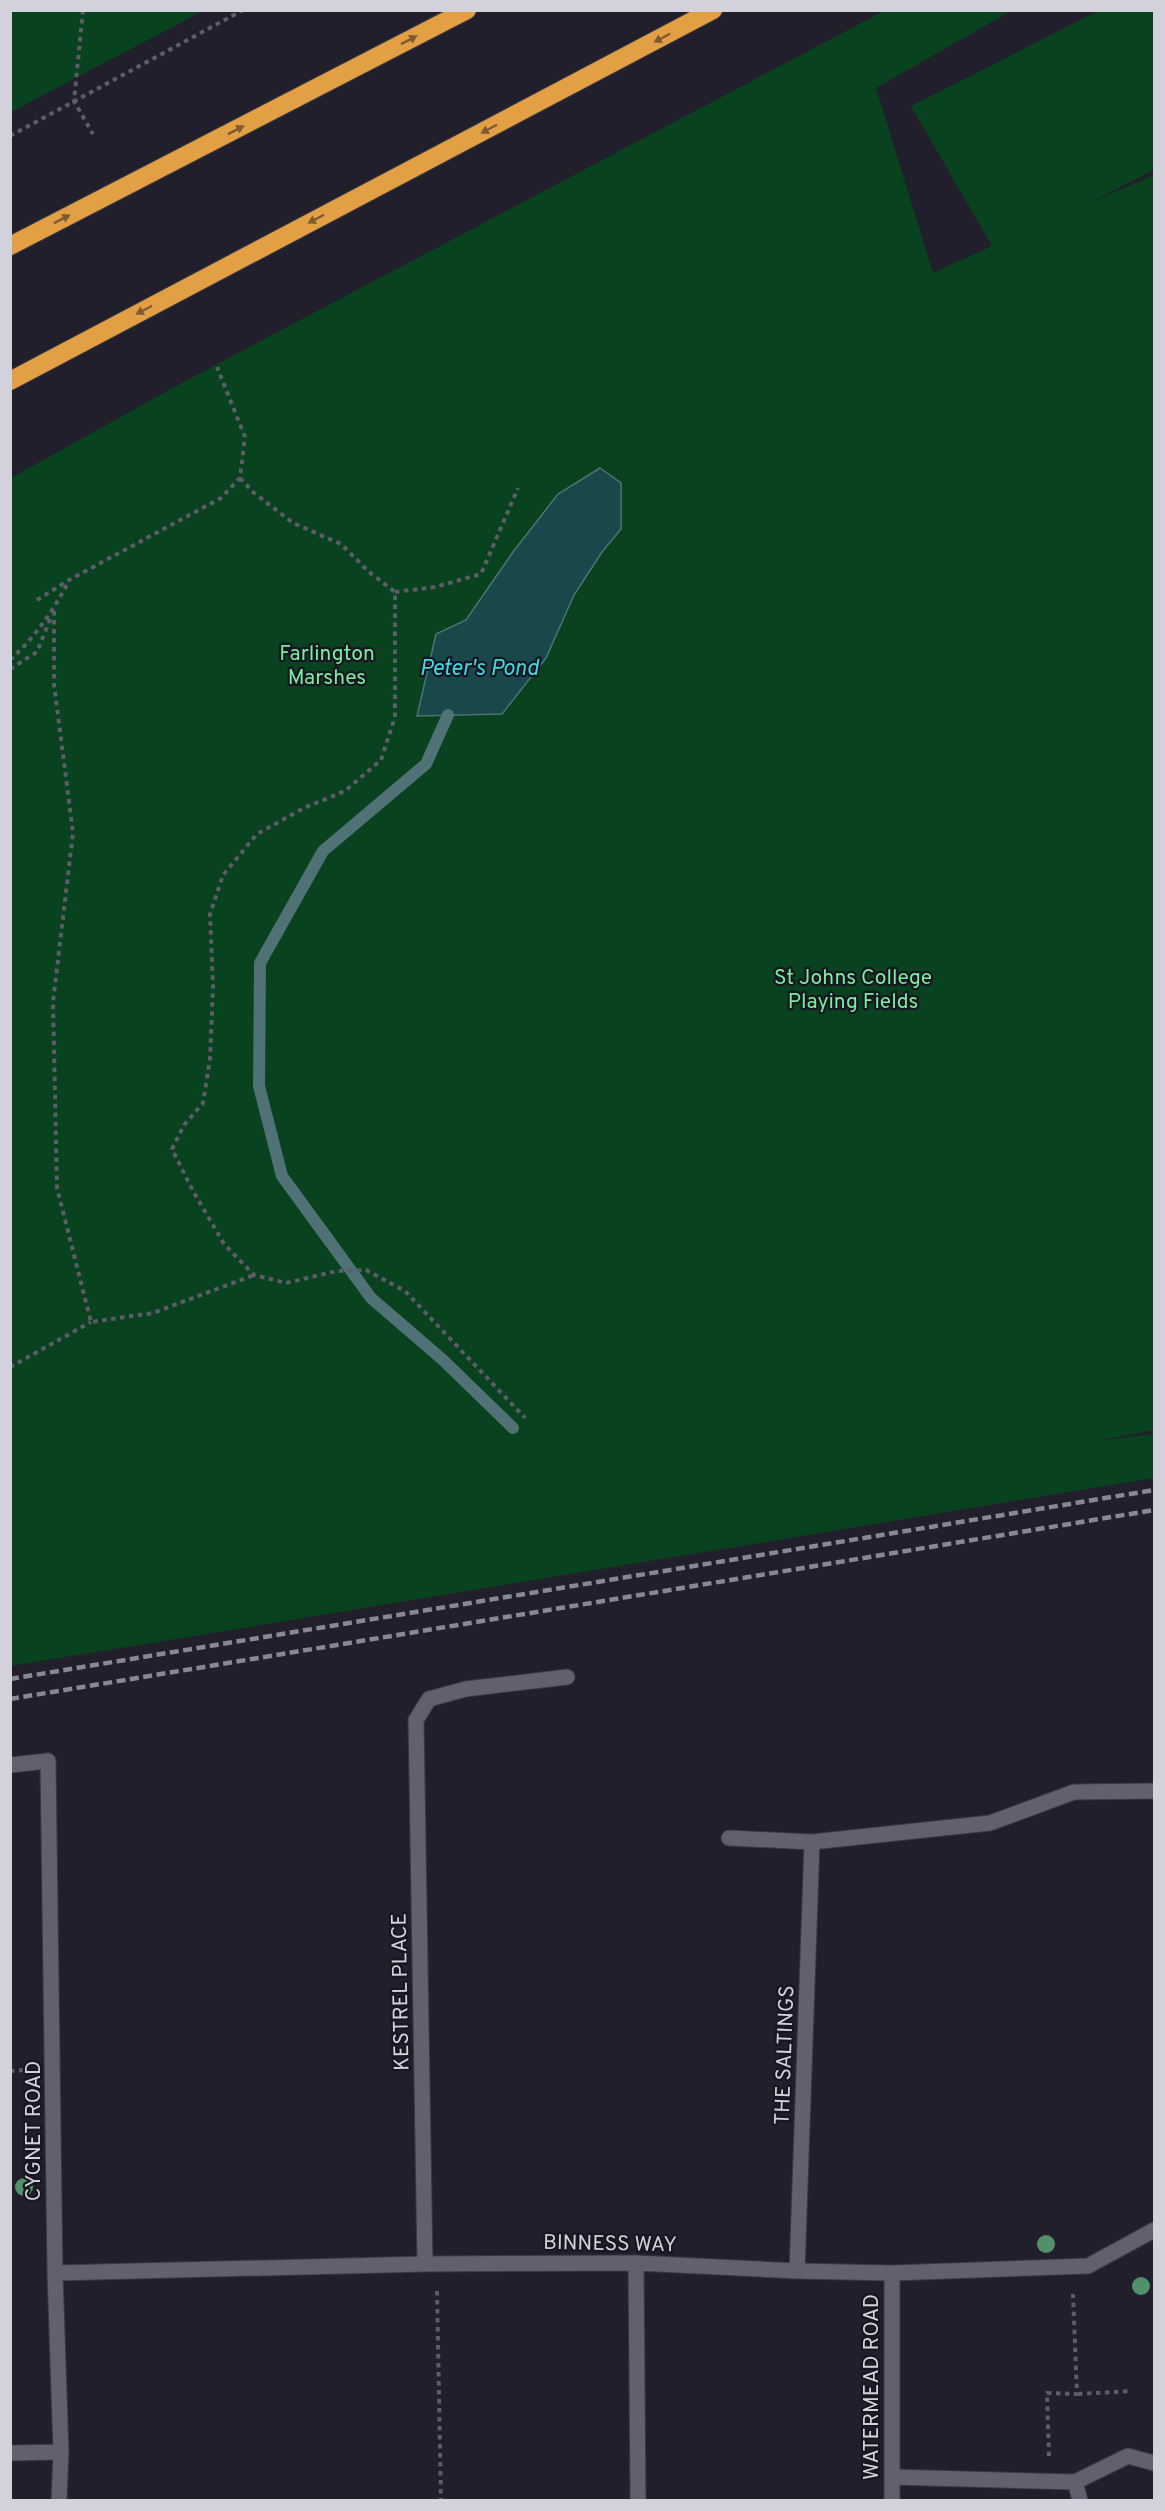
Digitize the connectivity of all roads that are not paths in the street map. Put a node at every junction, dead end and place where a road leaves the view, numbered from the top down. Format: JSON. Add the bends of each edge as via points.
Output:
{"nodes":[{"id":1,"x":467,"y":10,"type":"edge"},
{"id":2,"x":713,"y":10,"type":"edge"},
{"id":3,"x":10,"y":246,"type":"edge"},
{"id":4,"x":10,"y":381,"type":"edge"},
{"id":5,"x":567,"y":1677,"type":"dead end"},
{"id":6,"x":10,"y":1765,"type":"edge"},
{"id":7,"x":1155,"y":1791,"type":"edge"},
{"id":8,"x":729,"y":1838,"type":"dead end"},
{"id":9,"x":813,"y":1842,"type":"junction"},
{"id":10,"x":1155,"y":2230,"type":"edge"},
{"id":11,"x":636,"y":2263,"type":"junction"},
{"id":12,"x":431,"y":2264,"type":"junction"},
{"id":13,"x":797,"y":2271,"type":"junction"},
{"id":14,"x":55,"y":2273,"type":"junction"},
{"id":15,"x":892,"y":2273,"type":"junction"},
{"id":16,"x":61,"y":2452,"type":"junction"},
{"id":17,"x":10,"y":2453,"type":"edge"},
{"id":18,"x":1155,"y":2463,"type":"edge"},
{"id":19,"x":892,"y":2477,"type":"junction"},
{"id":20,"x":1074,"y":2482,"type":"junction"},
{"id":21,"x":60,"y":2500,"type":"edge"},
{"id":22,"x":638,"y":2500,"type":"edge"},
{"id":23,"x":892,"y":2500,"type":"edge"},
{"id":24,"x":1080,"y":2500,"type":"edge"}],
"edges":[{"from":3,"to":1,"type":"highway","one_way":true},
{"from":2,"to":4,"type":"highway","one_way":true},
{"from":5,"to":12,"type":"street","name":"KESTREL PLACE","via":[[466,1689],[429,1700],[416,1720]]},
{"from":6,"to":14,"type":"street","name":"CYGNET ROAD","via":[[48,1761]]},
{"from":7,"to":9,"type":"street","via":[[1074,1792],[990,1822]]},
{"from":8,"to":9,"type":"street"},
{"from":9,"to":13,"type":"street","name":"THE SALTINGS"},
{"from":10,"to":15,"type":"street","name":"BINNESS WAY","via":[[1088,2266]]},
{"from":11,"to":12,"type":"street","name":"BINNESS WAY"},
{"from":11,"to":13,"type":"street","name":"BINNESS WAY"},
{"from":11,"to":22,"type":"street"},
{"from":12,"to":14,"type":"street","name":"BINNESS WAY"},
{"from":13,"to":15,"type":"street","name":"BINNESS WAY"},
{"from":14,"to":16,"type":"street","name":"CYGNET ROAD"},
{"from":15,"to":19,"type":"street","name":"WATERMEAD ROAD"},
{"from":16,"to":17,"type":"street"},
{"from":16,"to":21,"type":"street","name":"CYGNET ROAD"},
{"from":18,"to":20,"type":"street","via":[[1128,2456]]},
{"from":19,"to":20,"type":"street"},
{"from":19,"to":23,"type":"street","name":"WATERMEAD ROAD"},
{"from":20,"to":24,"type":"street"}]}
